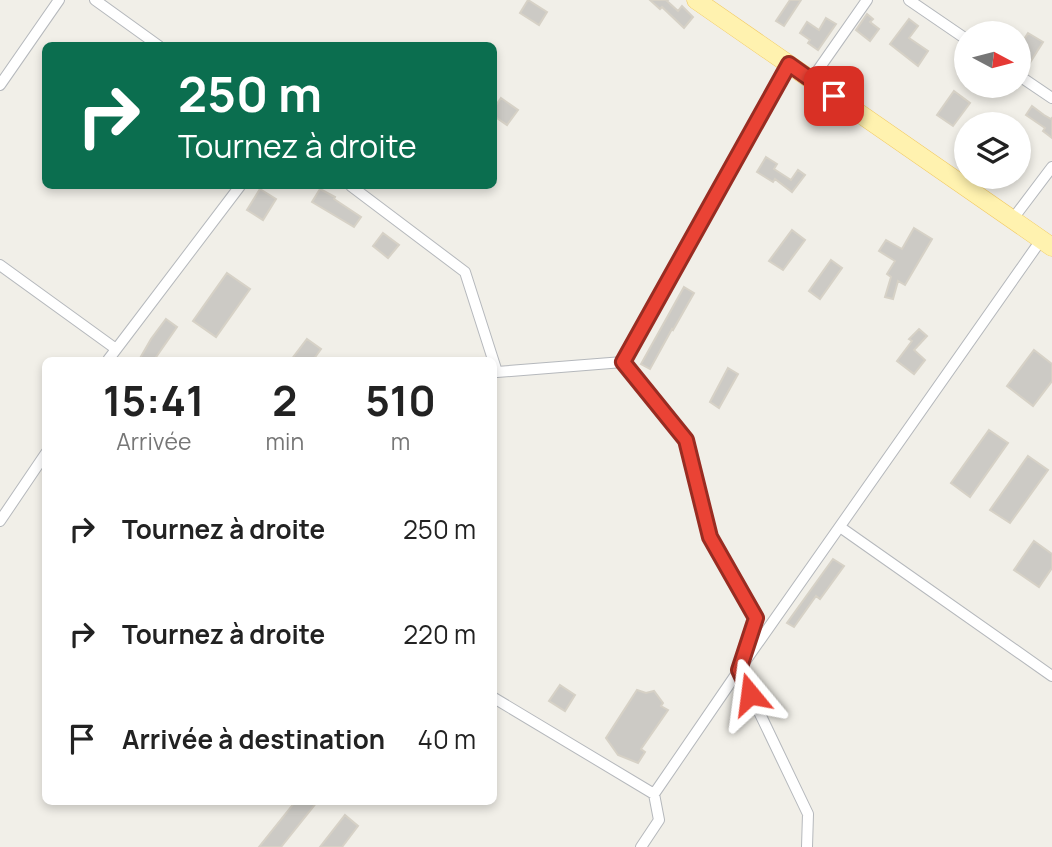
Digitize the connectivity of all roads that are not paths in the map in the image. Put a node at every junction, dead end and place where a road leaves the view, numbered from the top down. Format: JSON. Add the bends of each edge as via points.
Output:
{"nodes":[{"id":1,"x":59,"y":0,"type":"edge"},
{"id":2,"x":95,"y":0,"type":"edge"},
{"id":3,"x":696,"y":0,"type":"edge"},
{"id":4,"x":867,"y":0,"type":"edge"},
{"id":5,"x":909,"y":0,"type":"edge"},
{"id":6,"x":954,"y":31,"type":"edge"},
{"id":7,"x":153,"y":42,"type":"edge"},
{"id":8,"x":789,"y":64,"type":"junction"},
{"id":9,"x":811,"y":80,"type":"junction"},
{"id":10,"x":1031,"y":84,"type":"edge"},
{"id":11,"x":0,"y":85,"type":"edge"},
{"id":12,"x":1052,"y":98,"type":"edge"},
{"id":13,"x":1052,"y":167,"type":"edge"},
{"id":14,"x":238,"y":189,"type":"edge"},
{"id":15,"x":355,"y":189,"type":"edge"},
{"id":16,"x":1012,"y":220,"type":"junction"},
{"id":17,"x":1047,"y":244,"type":"edge"},
{"id":18,"x":0,"y":265,"type":"edge"},
{"id":19,"x":116,"y":349,"type":"junction"},
{"id":20,"x":110,"y":357,"type":"edge"},
{"id":21,"x":492,"y":357,"type":"edge"},
{"id":22,"x":623,"y":362,"type":"junction"},
{"id":23,"x":497,"y":372,"type":"edge"},
{"id":24,"x":42,"y":459,"type":"edge"},
{"id":25,"x":0,"y":521,"type":"edge"},
{"id":26,"x":840,"y":527,"type":"junction"},
{"id":27,"x":739,"y":670,"type":"junction"},
{"id":28,"x":1052,"y":676,"type":"edge"},
{"id":29,"x":497,"y":700,"type":"edge"},
{"id":30,"x":654,"y":794,"type":"junction"},
{"id":31,"x":640,"y":847,"type":"edge"},
{"id":32,"x":807,"y":847,"type":"edge"}],
"edges":[{"from":1,"to":11,"type":"street"},
{"from":2,"to":7,"type":"street"},
{"from":3,"to":8,"type":"main road"},
{"from":4,"to":9,"type":"street"},
{"from":5,"to":6,"type":"street"},
{"from":8,"to":9,"type":"main road"},
{"from":8,"to":22,"type":"street"},
{"from":9,"to":16,"type":"main road"},
{"from":10,"to":12,"type":"street"},
{"from":13,"to":16,"type":"street"},
{"from":14,"to":19,"type":"street"},
{"from":15,"to":21,"type":"street","via":[[465,272]]},
{"from":16,"to":17,"type":"main road"},
{"from":17,"to":26,"type":"street"},
{"from":18,"to":19,"type":"street"},
{"from":19,"to":20,"type":"street"},
{"from":22,"to":23,"type":"street"},
{"from":22,"to":27,"type":"street","via":[[686,440],[710,537],[756,618]]},
{"from":24,"to":25,"type":"street"},
{"from":26,"to":27,"type":"street"},
{"from":26,"to":28,"type":"street"},
{"from":27,"to":30,"type":"street"},
{"from":27,"to":32,"type":"street","via":[[808,814]]},
{"from":29,"to":30,"type":"street"},
{"from":30,"to":31,"type":"street","via":[[659,820]]}]}
